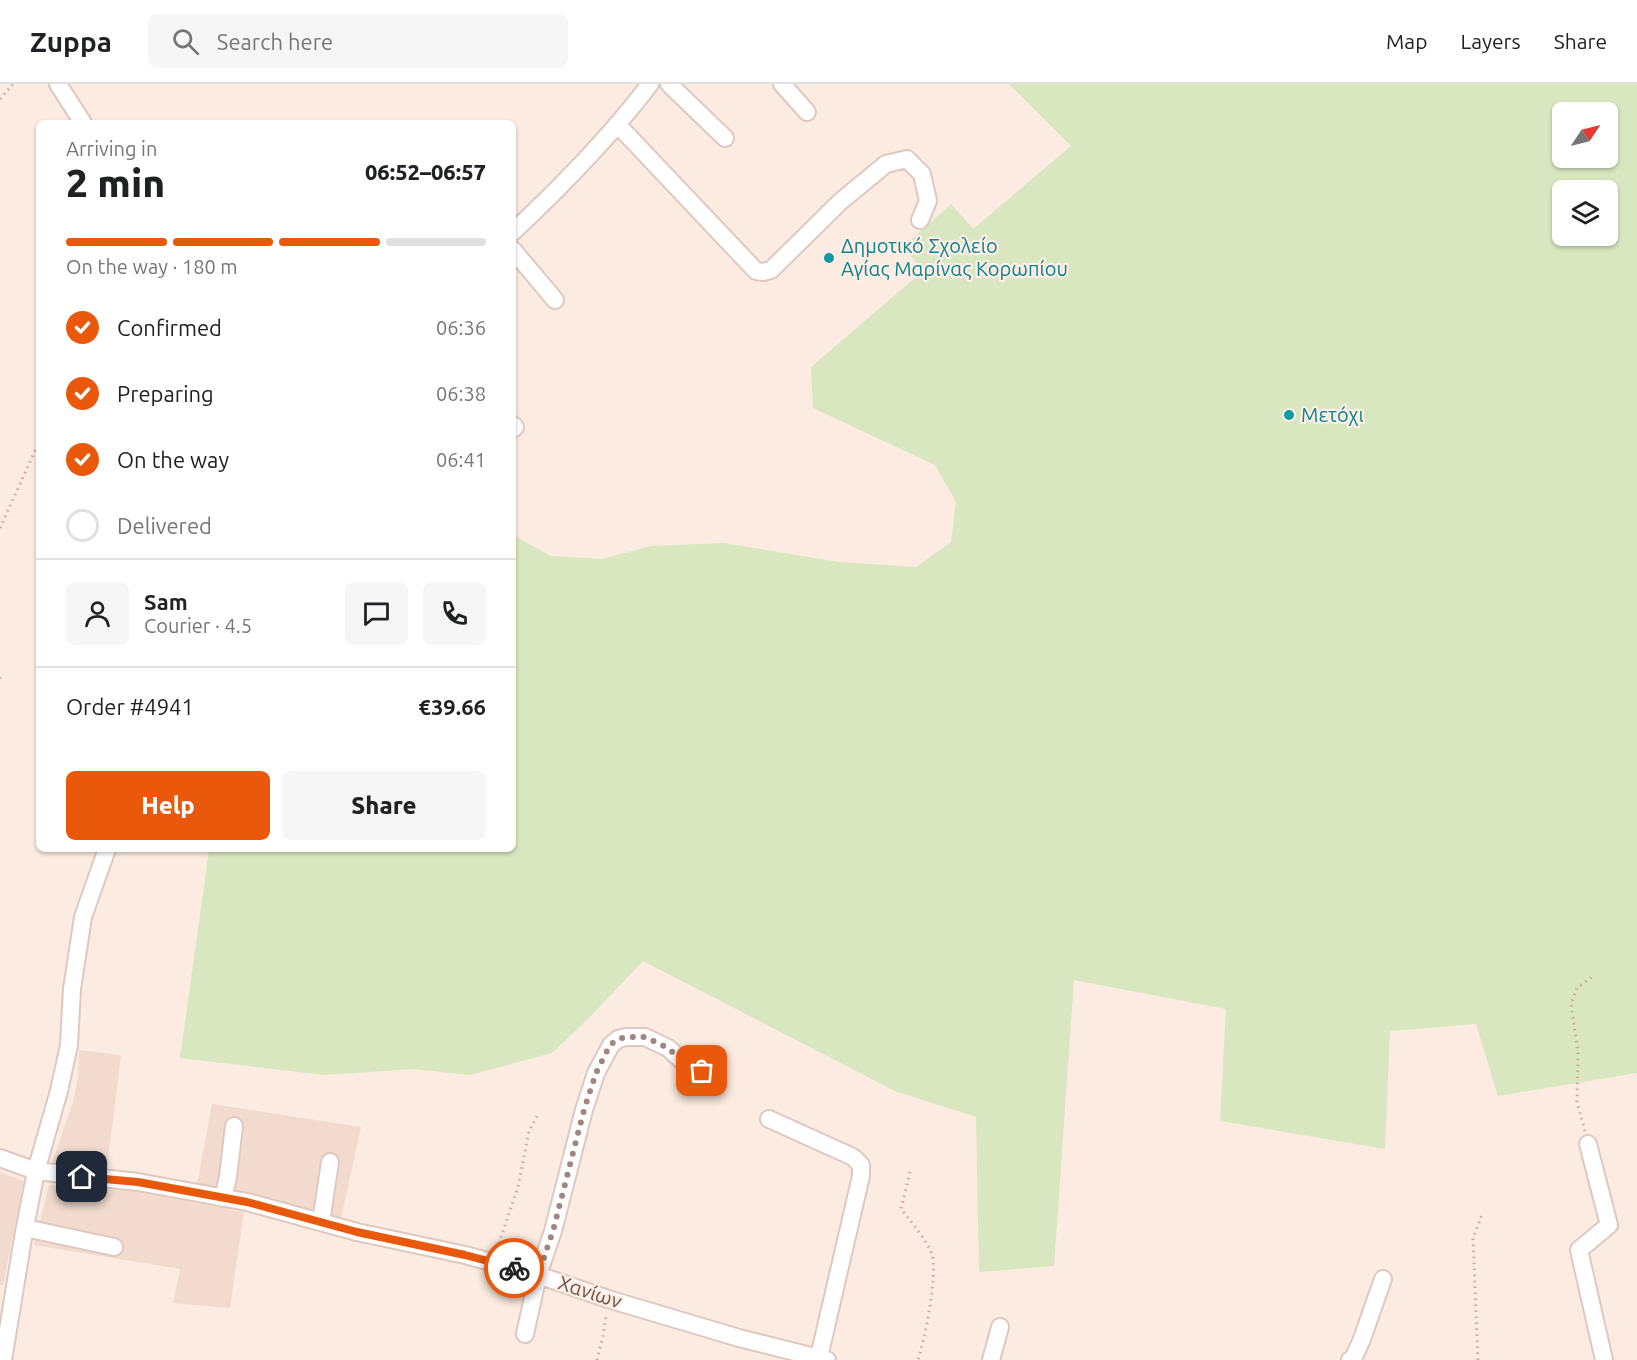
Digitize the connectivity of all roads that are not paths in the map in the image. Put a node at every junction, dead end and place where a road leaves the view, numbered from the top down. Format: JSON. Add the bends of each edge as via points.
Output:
{"nodes":[{"id":1,"x":58,"y":84,"type":"edge"},
{"id":2,"x":651,"y":84,"type":"edge"},
{"id":3,"x":669,"y":84,"type":"edge"},
{"id":4,"x":782,"y":84,"type":"edge"},
{"id":5,"x":807,"y":112,"type":"dead end"},
{"id":6,"x":81,"y":120,"type":"edge"},
{"id":7,"x":617,"y":124,"type":"junction"},
{"id":8,"x":725,"y":138,"type":"dead end"},
{"id":9,"x":920,"y":220,"type":"dead end"},
{"id":10,"x":516,"y":229,"type":"edge"},
{"id":11,"x":516,"y":254,"type":"edge"},
{"id":12,"x":555,"y":300,"type":"dead end"},
{"id":13,"x":106,"y":852,"type":"edge"},
{"id":14,"x":716,"y":1076,"type":"dead end"},
{"id":15,"x":769,"y":1119,"type":"dead end"},
{"id":16,"x":234,"y":1126,"type":"dead end"},
{"id":17,"x":1588,"y":1144,"type":"road end"},
{"id":18,"x":0,"y":1158,"type":"edge"},
{"id":19,"x":330,"y":1162,"type":"dead end"},
{"id":20,"x":36,"y":1171,"type":"junction"},
{"id":21,"x":223,"y":1198,"type":"junction"},
{"id":22,"x":321,"y":1222,"type":"junction"},
{"id":23,"x":25,"y":1228,"type":"junction"},
{"id":24,"x":114,"y":1247,"type":"dead end"},
{"id":25,"x":538,"y":1275,"type":"junction"},
{"id":26,"x":1383,"y":1279,"type":"dead end"},
{"id":27,"x":1000,"y":1327,"type":"dead end"},
{"id":28,"x":525,"y":1334,"type":"dead end"},
{"id":29,"x":823,"y":1359,"type":"edge"},
{"id":30,"x":3,"y":1360,"type":"edge"},
{"id":31,"x":991,"y":1360,"type":"edge"},
{"id":32,"x":1350,"y":1360,"type":"edge"},
{"id":33,"x":1604,"y":1360,"type":"edge"}],
"edges":[{"from":1,"to":6,"type":"street"},
{"from":2,"to":7,"type":"street"},
{"from":3,"to":8,"type":"street"},
{"from":4,"to":5,"type":"street"},
{"from":7,"to":9,"type":"street","via":[[756,271],[771,270],[841,201],[886,164],[907,159],[921,174],[928,201]]},
{"from":7,"to":10,"type":"street"},
{"from":11,"to":12,"type":"street"},
{"from":13,"to":20,"type":"street","via":[[83,917],[72,989],[69,1045]]},
{"from":14,"to":25,"type":"street","via":[[687,1065],[668,1048],[645,1037],[626,1037],[610,1045],[584,1110]]},
{"from":15,"to":29,"type":"street","via":[[853,1157],[861,1165]]},
{"from":16,"to":21,"type":"street"},
{"from":17,"to":33,"type":"street","via":[[1609,1225],[1579,1250]]},
{"from":18,"to":20,"type":"street","name":"Χανίων"},
{"from":19,"to":22,"type":"street"},
{"from":20,"to":21,"type":"street","name":"Χανίων","via":[[138,1182]]},
{"from":20,"to":23,"type":"street"},
{"from":21,"to":22,"type":"street","name":"Χανίων"},
{"from":22,"to":25,"type":"street","name":"Χανίων"},
{"from":23,"to":24,"type":"street"},
{"from":23,"to":30,"type":"street"},
{"from":25,"to":28,"type":"street"},
{"from":25,"to":29,"type":"street","name":"Χανίων","via":[[739,1338]]},
{"from":26,"to":32,"type":"street","via":[[1362,1339]]},
{"from":27,"to":31,"type":"street"}]}
